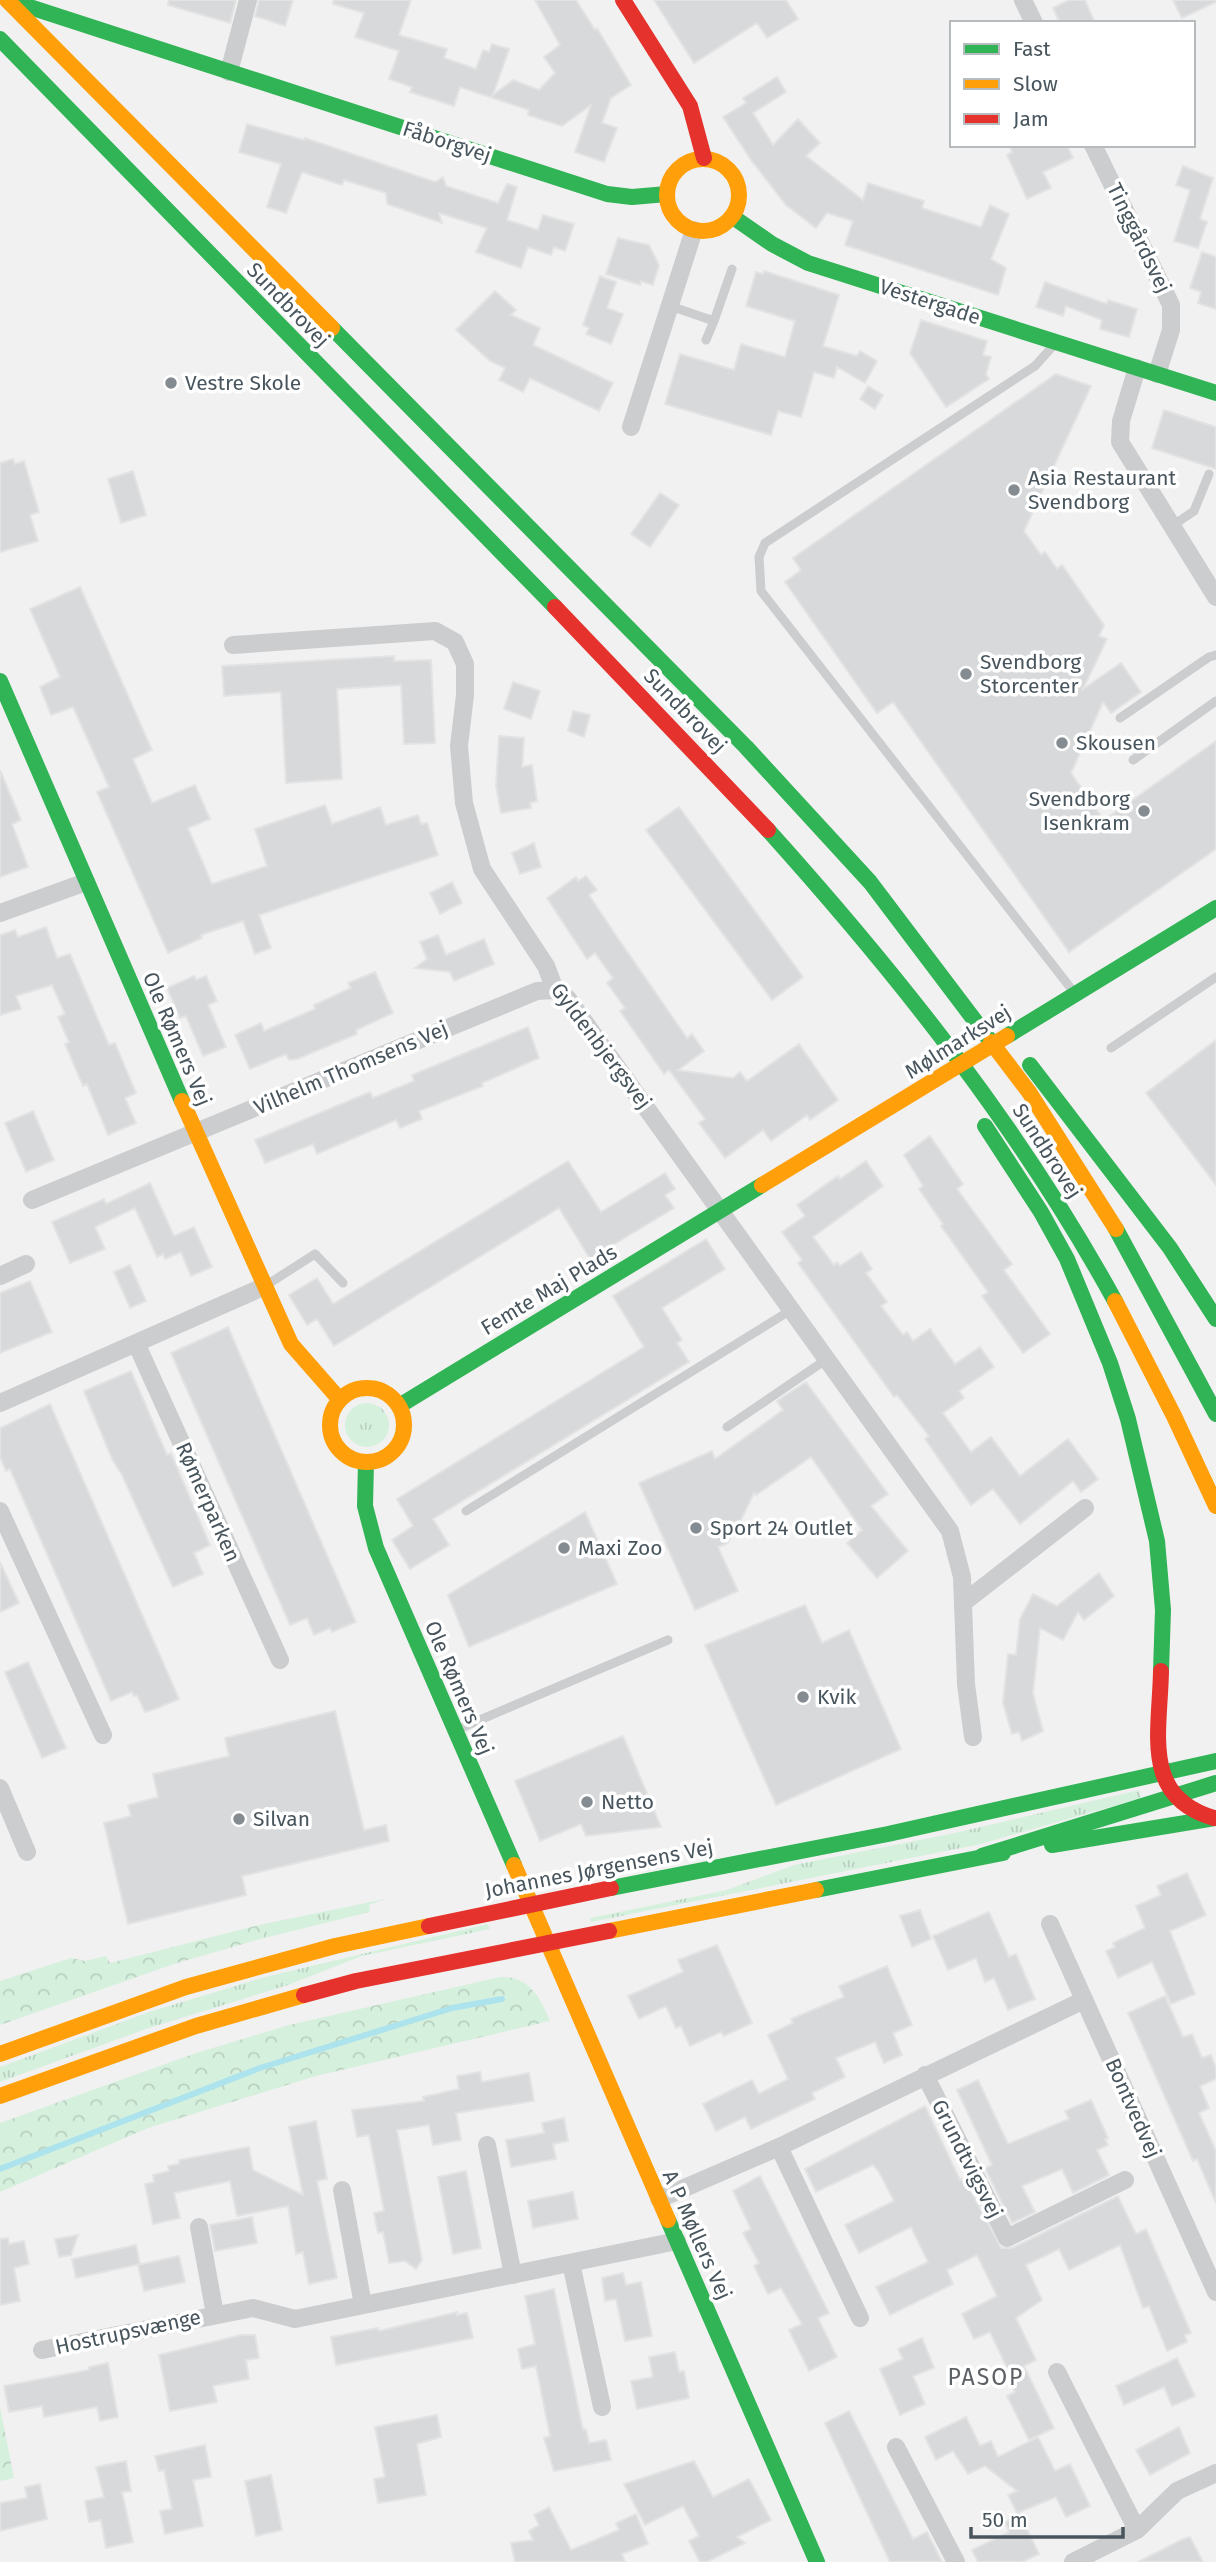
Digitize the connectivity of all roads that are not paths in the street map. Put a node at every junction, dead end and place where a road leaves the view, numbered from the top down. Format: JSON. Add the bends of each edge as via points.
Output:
{"nodes":[{"id":1,"x":7,"y":0,"type":"edge"},
{"id":2,"x":248,"y":0,"type":"edge"},
{"id":3,"x":623,"y":0,"type":"edge"},
{"id":4,"x":1023,"y":0,"type":"edge"},
{"id":5,"x":1033,"y":21,"type":"edge"},
{"id":6,"x":0,"y":39,"type":"edge"},
{"id":7,"x":229,"y":72,"type":"junction"},
{"id":8,"x":1094,"y":147,"type":"edge"},
{"id":9,"x":704,"y":158,"type":"junction"},
{"id":10,"x":667,"y":194,"type":"junction"},
{"id":11,"x":733,"y":217,"type":"junction"},
{"id":12,"x":694,"y":230,"type":"junction"},
{"id":13,"x":733,"y":269,"type":"dead end"},
{"id":14,"x":670,"y":306,"type":"junction"},
{"id":15,"x":714,"y":321,"type":"junction"},
{"id":16,"x":706,"y":340,"type":"dead end"},
{"id":17,"x":1056,"y":342,"type":"junction"},
{"id":18,"x":1136,"y":368,"type":"junction"},
{"id":19,"x":1157,"y":374,"type":"junction"},
{"id":20,"x":1216,"y":393,"type":"edge"},
{"id":21,"x":631,"y":427,"type":"dead end"},
{"id":22,"x":1209,"y":474,"type":"dead end"},
{"id":23,"x":1171,"y":526,"type":"junction"},
{"id":24,"x":1216,"y":597,"type":"edge"},
{"id":25,"x":233,"y":645,"type":"dead end"},
{"id":26,"x":1216,"y":655,"type":"edge"},
{"id":27,"x":0,"y":681,"type":"edge"},
{"id":28,"x":1216,"y":701,"type":"edge"},
{"id":29,"x":1120,"y":718,"type":"dead end"},
{"id":30,"x":1133,"y":760,"type":"dead end"},
{"id":31,"x":86,"y":882,"type":"junction"},
{"id":32,"x":870,"y":882,"type":"junction"},
{"id":33,"x":1216,"y":908,"type":"edge"},
{"id":34,"x":0,"y":913,"type":"edge"},
{"id":35,"x":879,"y":958,"type":"junction"},
{"id":36,"x":1216,"y":977,"type":"edge"},
{"id":37,"x":555,"y":990,"type":"junction"},
{"id":38,"x":1076,"y":995,"type":"junction"},
{"id":39,"x":1111,"y":1048,"type":"dead end"},
{"id":40,"x":195,"y":1133,"type":"junction"},
{"id":41,"x":32,"y":1200,"type":"dead end"},
{"id":42,"x":720,"y":1211,"type":"junction"},
{"id":43,"x":26,"y":1264,"type":"dead end"},
{"id":44,"x":0,"y":1276,"type":"edge"},
{"id":45,"x":344,"y":1283,"type":"dead end"},
{"id":46,"x":263,"y":1287,"type":"junction"},
{"id":47,"x":791,"y":1310,"type":"junction"},
{"id":48,"x":1216,"y":1319,"type":"edge"},
{"id":49,"x":136,"y":1343,"type":"junction"},
{"id":50,"x":827,"y":1359,"type":"junction"},
{"id":51,"x":340,"y":1400,"type":"junction"},
{"id":52,"x":0,"y":1403,"type":"edge"},
{"id":53,"x":399,"y":1406,"type":"junction"},
{"id":54,"x":1216,"y":1414,"type":"edge"},
{"id":55,"x":727,"y":1427,"type":"dead end"},
{"id":56,"x":366,"y":1462,"type":"junction"},
{"id":57,"x":1216,"y":1506,"type":"edge"},
{"id":58,"x":1085,"y":1508,"type":"dead end"},
{"id":59,"x":0,"y":1511,"type":"edge"},
{"id":60,"x":466,"y":1511,"type":"dead end"},
{"id":61,"x":963,"y":1603,"type":"junction"},
{"id":62,"x":668,"y":1640,"type":"dead end"},
{"id":63,"x":280,"y":1660,"type":"dead end"},
{"id":64,"x":455,"y":1731,"type":"junction"},
{"id":65,"x":103,"y":1735,"type":"dead end"},
{"id":66,"x":972,"y":1737,"type":"dead end"},
{"id":67,"x":1216,"y":1760,"type":"edge"},
{"id":68,"x":1162,"y":1773,"type":"junction"},
{"id":69,"x":1216,"y":1783,"type":"edge"},
{"id":70,"x":0,"y":1788,"type":"edge"},
{"id":71,"x":1171,"y":1794,"type":"junction"},
{"id":72,"x":1215,"y":1818,"type":"edge"},
{"id":73,"x":27,"y":1852,"type":"dead end"},
{"id":74,"x":982,"y":1856,"type":"junction"},
{"id":75,"x":530,"y":1904,"type":"junction"},
{"id":76,"x":1050,"y":1924,"type":"dead end"},
{"id":77,"x":533,"y":1925,"type":"joint"},
{"id":78,"x":547,"y":1941,"type":"junction"},
{"id":79,"x":392,"y":1957,"type":"dead end"},
{"id":80,"x":290,"y":1998,"type":"junction"},
{"id":81,"x":1084,"y":2000,"type":"junction"},
{"id":82,"x":0,"y":2054,"type":"edge"},
{"id":83,"x":925,"y":2075,"type":"junction"},
{"id":84,"x":0,"y":2096,"type":"edge"},
{"id":85,"x":488,"y":2145,"type":"dead end"},
{"id":86,"x":779,"y":2147,"type":"junction"},
{"id":87,"x":1125,"y":2180,"type":"dead end"},
{"id":88,"x":342,"y":2190,"type":"dead end"},
{"id":89,"x":659,"y":2199,"type":"junction"},
{"id":90,"x":199,"y":2227,"type":"dead end"},
{"id":91,"x":677,"y":2241,"type":"junction"},
{"id":92,"x":571,"y":2263,"type":"junction"},
{"id":93,"x":513,"y":2275,"type":"junction"},
{"id":94,"x":1216,"y":2292,"type":"edge"},
{"id":95,"x":363,"y":2305,"type":"junction"},
{"id":96,"x":215,"y":2314,"type":"junction"},
{"id":97,"x":860,"y":2318,"type":"dead end"},
{"id":98,"x":41,"y":2350,"type":"dead end"},
{"id":99,"x":1057,"y":2372,"type":"dead end"},
{"id":100,"x":602,"y":2407,"type":"dead end"},
{"id":101,"x":896,"y":2447,"type":"dead end"},
{"id":102,"x":1216,"y":2473,"type":"edge"},
{"id":103,"x":1136,"y":2530,"type":"junction"},
{"id":104,"x":817,"y":2562,"type":"edge"},
{"id":105,"x":956,"y":2562,"type":"edge"},
{"id":106,"x":1073,"y":2562,"type":"edge"}],
"edges":[{"from":1,"to":7,"type":"street","name":"Fåborgvej"},
{"from":1,"to":32,"type":"street","name":"Sundbrovej","via":[[746,747]]},
{"from":2,"to":7,"type":"street"},
{"from":3,"to":9,"type":"street","via":[[690,106]]},
{"from":4,"to":5,"type":"street"},
{"from":6,"to":35,"type":"street","name":"Sundbrovej","via":[[724,780]]},
{"from":7,"to":10,"type":"street","name":"Fåborgvej","via":[[607,194]]},
{"from":8,"to":19,"type":"street","name":"Tinggårdsvej","via":[[1171,305],[1171,330]]},
{"from":9,"to":10,"type":"street","via":[[682,165]]},
{"from":9,"to":11,"type":"street","via":[[715,160],[733,174],[740,195]]},
{"from":10,"to":12,"type":"street","via":[[674,216]]},
{"from":11,"to":12,"type":"street","via":[[708,231]]},
{"from":11,"to":17,"type":"street","name":"Vestergade","via":[[808,263]]},
{"from":12,"to":14,"type":"street"},
{"from":13,"to":15,"type":"lane"},
{"from":14,"to":15,"type":"lane"},
{"from":14,"to":21,"type":"street"},
{"from":15,"to":16,"type":"lane"},
{"from":17,"to":18,"type":"street","name":"Vestergade"},
{"from":17,"to":38,"type":"lane","via":[[1035,366],[765,543],[759,557],[761,592]]},
{"from":18,"to":19,"type":"street","name":"Vestergade"},
{"from":18,"to":23,"type":"street","via":[[1120,442]]},
{"from":19,"to":20,"type":"street","name":"Vestergade"},
{"from":22,"to":23,"type":"lane","via":[[1194,511]]},
{"from":23,"to":24,"type":"street"},
{"from":25,"to":37,"type":"street","name":"Gyldenbjergsvej","via":[[435,631],[455,642],[465,664],[459,746],[464,803],[482,869],[545,966]]},
{"from":26,"to":29,"type":"lane"},
{"from":27,"to":31,"type":"street","name":"Ole Rømers Vej"},
{"from":28,"to":30,"type":"lane"},
{"from":31,"to":34,"type":"street"},
{"from":31,"to":40,"type":"street","name":"Ole Rømers Vej"},
{"from":32,"to":48,"type":"street","via":[[951,966],[1019,1051],[1121,1182]]},
{"from":32,"to":54,"type":"street","name":"Sundbrovej","via":[[1029,1093],[1135,1260]]},
{"from":33,"to":38,"type":"street","name":"Mølmarksvej"},
{"from":35,"to":57,"type":"street","name":"Sundbrovej","via":[[941,1034],[1028,1155],[1153,1373]]},
{"from":35,"to":68,"type":"street","via":[[923,1038],[1041,1212],[1083,1293],[1111,1363],[1157,1541],[1163,1610],[1158,1754]]},
{"from":36,"to":39,"type":"lane"},
{"from":37,"to":40,"type":"street","name":"Vilhelm Thomsens Vej","via":[[537,991]]},
{"from":37,"to":42,"type":"street","name":"Gyldenbjergsvej","via":[[568,999]]},
{"from":38,"to":42,"type":"street","name":"Mølmarksvej"},
{"from":40,"to":41,"type":"street","name":"Vilhelm Thomsens Vej"},
{"from":40,"to":46,"type":"street","name":"Ole Rømers Vej"},
{"from":42,"to":47,"type":"street","name":"Gyldenbjergsvej"},
{"from":42,"to":53,"type":"street","name":"Femte Maj Plads"},
{"from":43,"to":44,"type":"street"},
{"from":45,"to":46,"type":"lane","via":[[315,1254]]},
{"from":46,"to":49,"type":"street"},
{"from":46,"to":51,"type":"street","name":"Ole Rømers Vej","via":[[291,1344]]},
{"from":47,"to":50,"type":"street","name":"Gyldenbjergsvej"},
{"from":47,"to":60,"type":"lane"},
{"from":49,"to":52,"type":"street"},
{"from":49,"to":63,"type":"street","name":"Rømerparken"},
{"from":50,"to":55,"type":"lane"},
{"from":50,"to":61,"type":"street","name":"Gyldenbjergsvej","via":[[950,1531],[962,1577]]},
{"from":51,"to":53,"type":"street","via":[[360,1388],[371,1388]]},
{"from":51,"to":56,"type":"street","via":[[331,1419],[333,1439],[346,1455]]},
{"from":53,"to":56,"type":"street","via":[[404,1416],[402,1438],[388,1456]]},
{"from":56,"to":64,"type":"street","name":"Ole Rømers Vej","via":[[364,1498],[372,1538]]},
{"from":58,"to":61,"type":"street"},
{"from":59,"to":65,"type":"street"},
{"from":61,"to":66,"type":"street","name":"Gyldenbjergsvej"},
{"from":62,"to":64,"type":"lane"},
{"from":64,"to":75,"type":"street","name":"Ole Rømers Vej"},
{"from":67,"to":68,"type":"street","name":"Johannes Jørgensens Vej"},
{"from":68,"to":71,"type":"street"},
{"from":68,"to":75,"type":"street","name":"Johannes Jørgensens Vej","via":[[900,1831]]},
{"from":69,"to":71,"type":"street"},
{"from":70,"to":73,"type":"street"},
{"from":71,"to":72,"type":"street","via":[[1193,1811]]},
{"from":71,"to":74,"type":"street","via":[[1061,1831],[1005,1844]]},
{"from":72,"to":74,"type":"street"},
{"from":74,"to":78,"type":"street"},
{"from":75,"to":77,"type":"street","name":"Ole Rømers Vej"},
{"from":75,"to":82,"type":"street","name":"Johannes Jørgensens Vej","via":[[252,1968]]},
{"from":76,"to":81,"type":"street","name":"Bontvedvej"},
{"from":77,"to":78,"type":"street","name":"A P Møllers Vej"},
{"from":78,"to":80,"type":"street"},
{"from":78,"to":89,"type":"street","name":"A P Møllers Vej"},
{"from":79,"to":80,"type":"street"},
{"from":80,"to":84,"type":"street","via":[[150,2041]]},
{"from":81,"to":83,"type":"street","name":"Grundtvigsvej"},
{"from":81,"to":94,"type":"street","name":"Bontvedvej"},
{"from":83,"to":86,"type":"street","name":"Grundtvigsvej"},
{"from":83,"to":87,"type":"street","name":"Grundtvigsvej","via":[[1007,2238]]},
{"from":85,"to":93,"type":"street"},
{"from":86,"to":89,"type":"street","name":"Grundtvigsvej"},
{"from":86,"to":97,"type":"street"},
{"from":88,"to":95,"type":"street"},
{"from":89,"to":91,"type":"street","name":"A P Møllers Vej"},
{"from":90,"to":96,"type":"street","name":"Hostrupsvænge"},
{"from":91,"to":92,"type":"street","name":"Hostrupsvænge"},
{"from":91,"to":104,"type":"street","name":"A P Møllers Vej"},
{"from":92,"to":93,"type":"street","name":"Hostrupsvænge"},
{"from":92,"to":100,"type":"street"},
{"from":93,"to":95,"type":"street","name":"Hostrupsvænge"},
{"from":95,"to":96,"type":"street","name":"Hostrupsvænge","via":[[295,2319],[253,2308]]},
{"from":96,"to":98,"type":"street","name":"Hostrupsvænge"},
{"from":99,"to":103,"type":"street"},
{"from":101,"to":105,"type":"street"},
{"from":102,"to":103,"type":"street","via":[[1177,2491]]},
{"from":103,"to":106,"type":"street"}]}
